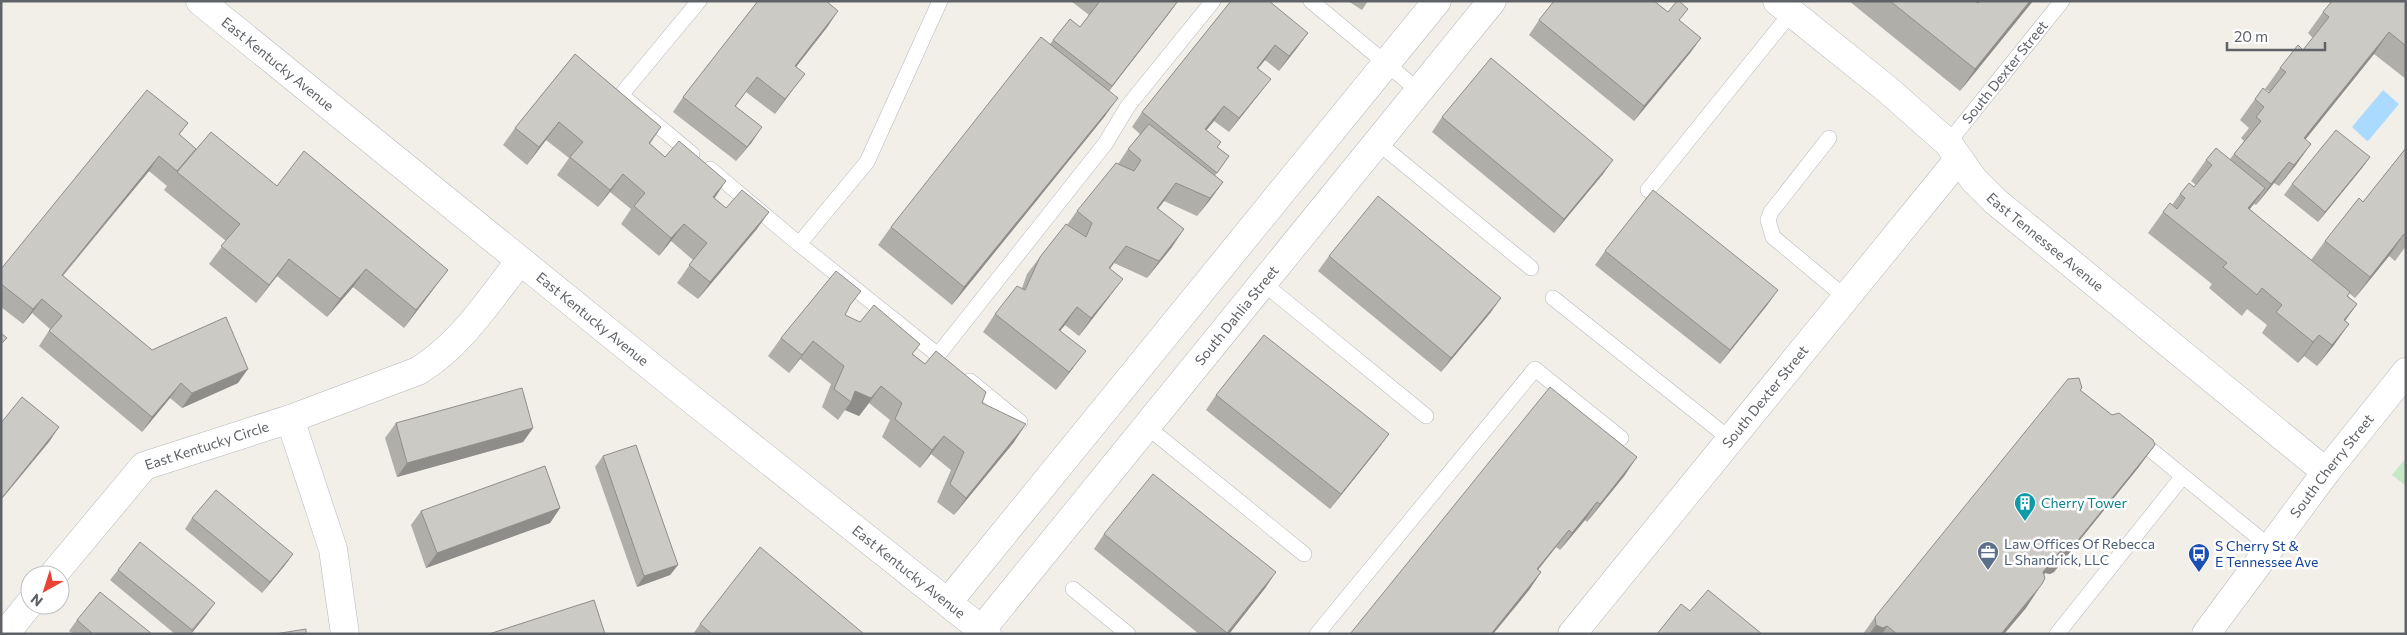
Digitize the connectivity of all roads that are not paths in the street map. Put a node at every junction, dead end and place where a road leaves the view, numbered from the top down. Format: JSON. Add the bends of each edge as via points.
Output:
{"nodes":[{"id":1,"x":200,"y":1,"type":"edge"},
{"id":2,"x":699,"y":1,"type":"edge"},
{"id":3,"x":940,"y":1,"type":"edge"},
{"id":4,"x":1213,"y":1,"type":"edge"},
{"id":5,"x":1311,"y":1,"type":"edge"},
{"id":6,"x":1437,"y":1,"type":"edge"},
{"id":7,"x":1492,"y":1,"type":"edge"},
{"id":8,"x":2062,"y":1,"type":"edge"},
{"id":9,"x":1784,"y":7,"type":"edge"},
{"id":10,"x":1387,"y":63,"type":"junction"},
{"id":11,"x":1420,"y":90,"type":"junction"},
{"id":12,"x":1829,"y":138,"type":"dead end"},
{"id":13,"x":1377,"y":142,"type":"junction"},
{"id":14,"x":1953,"y":151,"type":"junction"},
{"id":15,"x":1648,"y":190,"type":"dead end"},
{"id":16,"x":799,"y":244,"type":"junction"},
{"id":17,"x":520,"y":261,"type":"junction"},
{"id":18,"x":1531,"y":268,"type":"dead end"},
{"id":19,"x":1264,"y":282,"type":"junction"},
{"id":20,"x":1846,"y":297,"type":"junction"},
{"id":21,"x":1553,"y":298,"type":"dead end"},
{"id":22,"x":938,"y":354,"type":"junction"},
{"id":23,"x":2406,"y":372,"type":"edge"},
{"id":24,"x":1426,"y":416,"type":"dead end"},
{"id":25,"x":290,"y":419,"type":"junction"},
{"id":26,"x":1020,"y":422,"type":"edge"},
{"id":27,"x":1146,"y":426,"type":"junction"},
{"id":28,"x":2122,"y":426,"type":"edge"},
{"id":29,"x":1621,"y":438,"type":"dead end"},
{"id":30,"x":1730,"y":440,"type":"junction"},
{"id":31,"x":2326,"y":472,"type":"junction"},
{"id":32,"x":2184,"y":476,"type":"junction"},
{"id":33,"x":2270,"y":547,"type":"junction"},
{"id":34,"x":1304,"y":554,"type":"dead end"},
{"id":35,"x":62,"y":565,"type":"edge"},
{"id":36,"x":1072,"y":589,"type":"dead end"},
{"id":37,"x":948,"y":602,"type":"junction"},
{"id":38,"x":20,"y":615,"type":"edge"},
{"id":39,"x":985,"y":632,"type":"edge"},
{"id":40,"x":4,"y":634,"type":"edge"},
{"id":41,"x":346,"y":634,"type":"edge"},
{"id":42,"x":1128,"y":634,"type":"edge"},
{"id":43,"x":1317,"y":634,"type":"edge"},
{"id":44,"x":1572,"y":634,"type":"edge"},
{"id":45,"x":2057,"y":634,"type":"edge"},
{"id":46,"x":2206,"y":634,"type":"edge"}],
"edges":[{"from":1,"to":17,"type":"street","name":"East Kentucky Avenue"},
{"from":2,"to":16,"type":"lane","via":[[622,95]]},
{"from":3,"to":16,"type":"lane","via":[[867,162]]},
{"from":4,"to":22,"type":"lane","via":[[1128,106],[1105,144]]},
{"from":5,"to":10,"type":"lane"},
{"from":6,"to":10,"type":"street"},
{"from":7,"to":11,"type":"street","name":"South Dahlia Street"},
{"from":8,"to":14,"type":"lane","name":"South Dexter Street"},
{"from":9,"to":14,"type":"street","name":"East Tennessee Avenue","via":[[1888,90]]},
{"from":9,"to":15,"type":"lane"},
{"from":10,"to":11,"type":"lane"},
{"from":10,"to":37,"type":"street"},
{"from":11,"to":13,"type":"street","name":"South Dahlia Street"},
{"from":12,"to":20,"type":"lane","via":[[1768,220],[1773,237]]},
{"from":13,"to":18,"type":"lane"},
{"from":13,"to":19,"type":"street","name":"South Dahlia Street"},
{"from":14,"to":20,"type":"street","name":"South Dexter Street"},
{"from":14,"to":31,"type":"street","name":"East Tennessee Avenue","via":[[1974,180],[1995,201]]},
{"from":16,"to":22,"type":"lane"},
{"from":17,"to":25,"type":"street","name":"East Kentucky Circle","via":[[464,331],[434,361],[418,371]]},
{"from":17,"to":37,"type":"street","name":"East Kentucky Avenue"},
{"from":19,"to":24,"type":"lane"},
{"from":19,"to":27,"type":"street","name":"South Dahlia Street"},
{"from":20,"to":30,"type":"street","name":"South Dexter Street"},
{"from":21,"to":30,"type":"lane"},
{"from":22,"to":26,"type":"lane"},
{"from":23,"to":31,"type":"street","name":"South Cherry Street"},
{"from":25,"to":35,"type":"street","name":"East Kentucky Circle","via":[[144,466]]},
{"from":25,"to":41,"type":"street","via":[[333,549]]},
{"from":27,"to":34,"type":"lane"},
{"from":27,"to":39,"type":"street","name":"South Dahlia Street"},
{"from":28,"to":32,"type":"lane"},
{"from":29,"to":43,"type":"lane","via":[[1535,369]]},
{"from":30,"to":44,"type":"street","name":"South Dexter Street"},
{"from":31,"to":33,"type":"street","name":"South Cherry Street"},
{"from":32,"to":33,"type":"lane"},
{"from":32,"to":45,"type":"lane"},
{"from":33,"to":46,"type":"street","name":"South Cherry Street"},
{"from":36,"to":42,"type":"lane"},
{"from":37,"to":39,"type":"street","name":"East Kentucky Avenue"},
{"from":38,"to":40,"type":"street"}]}
